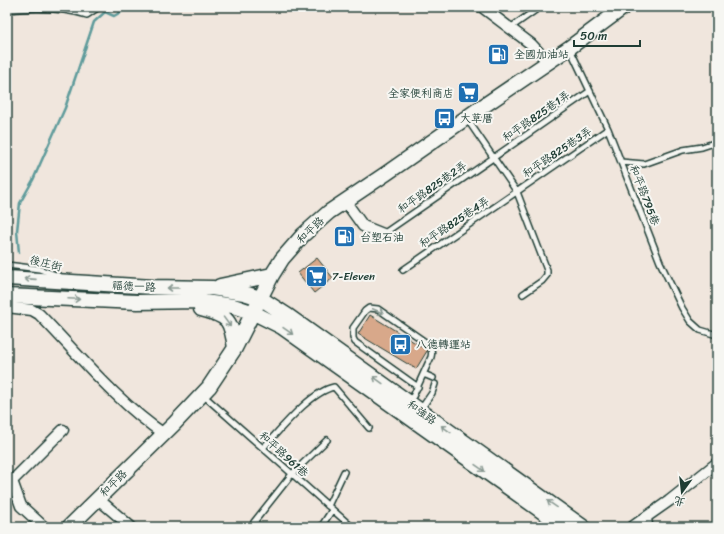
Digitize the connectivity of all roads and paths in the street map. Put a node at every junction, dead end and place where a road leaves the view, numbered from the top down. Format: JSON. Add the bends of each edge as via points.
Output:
{"nodes":[{"id":1,"x":99,"y":7,"type":"edge"},
{"id":2,"x":482,"y":7,"type":"edge"},
{"id":3,"x":540,"y":7,"type":"edge"},
{"id":4,"x":624,"y":7,"type":"edge"},
{"id":5,"x":22,"y":8,"type":"edge"},
{"id":6,"x":7,"y":10,"type":"edge"},
{"id":7,"x":510,"y":28,"type":"junction"},
{"id":8,"x":569,"y":48,"type":"junction"},
{"id":9,"x":548,"y":62,"type":"junction"},
{"id":10,"x":590,"y":91,"type":"junction"},
{"id":11,"x":466,"y":118,"type":"junction"},
{"id":12,"x":608,"y":129,"type":"junction"},
{"id":13,"x":717,"y":142,"type":"edge"},
{"id":14,"x":493,"y":157,"type":"junction"},
{"id":15,"x":621,"y":162,"type":"junction"},
{"id":16,"x":517,"y":192,"type":"junction"},
{"id":17,"x":345,"y":202,"type":"junction"},
{"id":18,"x":382,"y":234,"type":"joint"},
{"id":19,"x":7,"y":265,"type":"edge"},
{"id":20,"x":403,"y":270,"type":"dead end"},
{"id":21,"x":272,"y":275,"type":"junction"},
{"id":22,"x":7,"y":278,"type":"edge"},
{"id":23,"x":79,"y":283,"type":"junction"},
{"id":24,"x":212,"y":288,"type":"junction"},
{"id":25,"x":523,"y":294,"type":"dead end"},
{"id":26,"x":7,"y":296,"type":"edge"},
{"id":27,"x":260,"y":298,"type":"junction"},
{"id":28,"x":137,"y":302,"type":"junction"},
{"id":29,"x":7,"y":307,"type":"edge"},
{"id":30,"x":254,"y":312,"type":"junction"},
{"id":31,"x":717,"y":335,"type":"edge"},
{"id":32,"x":235,"y":348,"type":"junction"},
{"id":33,"x":423,"y":375,"type":"junction"},
{"id":34,"x":433,"y":378,"type":"dead end"},
{"id":35,"x":435,"y":384,"type":"dead end"},
{"id":36,"x":418,"y":387,"type":"junction"},
{"id":37,"x":203,"y":394,"type":"junction"},
{"id":38,"x":412,"y":412,"type":"junction"},
{"id":39,"x":369,"y":428,"type":"dead end"},
{"id":40,"x":63,"y":430,"type":"dead end"},
{"id":41,"x":164,"y":434,"type":"junction"},
{"id":42,"x":327,"y":440,"type":"dead end"},
{"id":43,"x":263,"y":448,"type":"junction"},
{"id":44,"x":717,"y":463,"type":"edge"},
{"id":45,"x":344,"y":472,"type":"dead end"},
{"id":46,"x":292,"y":474,"type":"junction"},
{"id":47,"x":98,"y":498,"type":"junction"},
{"id":48,"x":328,"y":506,"type":"junction"},
{"id":49,"x":332,"y":510,"type":"junction"},
{"id":50,"x":648,"y":516,"type":"junction"},
{"id":51,"x":44,"y":527,"type":"edge"},
{"id":52,"x":69,"y":527,"type":"edge"},
{"id":53,"x":131,"y":527,"type":"edge"},
{"id":54,"x":261,"y":527,"type":"edge"},
{"id":55,"x":321,"y":527,"type":"edge"},
{"id":56,"x":352,"y":527,"type":"edge"},
{"id":57,"x":564,"y":527,"type":"edge"},
{"id":58,"x":584,"y":527,"type":"edge"},
{"id":59,"x":632,"y":527,"type":"edge"},
{"id":60,"x":650,"y":527,"type":"edge"}],
"edges":[{"from":1,"to":5,"type":"lane","via":[[87,15],[70,10]]},
{"from":2,"to":7,"type":"street"},
{"from":3,"to":7,"type":"lane"},
{"from":4,"to":8,"type":"street","name":"和平路"},
{"from":5,"to":6,"type":"lane"},
{"from":7,"to":9,"type":"street","via":[[531,44]]},
{"from":8,"to":9,"type":"street","name":"和平路"},
{"from":8,"to":10,"type":"lane","name":"和平路795巷"},
{"from":9,"to":11,"type":"street","name":"和平路"},
{"from":10,"to":12,"type":"lane","name":"和平路795巷"},
{"from":10,"to":14,"type":"lane","name":"和平路825巷1弄"},
{"from":11,"to":14,"type":"lane"},
{"from":11,"to":17,"type":"street","name":"和平路"},
{"from":12,"to":15,"type":"lane","name":"和平路795巷"},
{"from":12,"to":16,"type":"lane","name":"和平路825巷3弄"},
{"from":13,"to":15,"type":"lane","via":[[683,150],[644,164]]},
{"from":14,"to":16,"type":"lane"},
{"from":14,"to":18,"type":"lane","name":"和平路825巷2弄"},
{"from":15,"to":31,"type":"lane","name":"和平路795巷","via":[[660,262],[682,308],[690,321],[700,330]]},
{"from":16,"to":20,"type":"lane","name":"和平路825巷4弄"},
{"from":16,"to":25,"type":"lane","via":[[547,270],[547,276],[542,281]]},
{"from":17,"to":18,"type":"street","via":[[363,226]]},
{"from":17,"to":21,"type":"street","name":"和平路","via":[[329,212],[303,235]]},
{"from":19,"to":23,"type":"lane","name":"後庄街","via":[[39,269]]},
{"from":21,"to":24,"type":"street"},
{"from":21,"to":27,"type":"street","name":"和平路"},
{"from":23,"to":22,"type":"street","name":"福德一路","one_way":true},
{"from":24,"to":23,"type":"street","name":"福德一路","one_way":true,"via":[[153,288]]},
{"from":24,"to":27,"type":"street","name":"福德一路"},
{"from":26,"to":28,"type":"street","name":"福德一路","one_way":true},
{"from":27,"to":30,"type":"street","name":"和平路"},
{"from":38,"to":27,"type":"street","name":"和強路","one_way":true,"via":[[288,316]]},
{"from":28,"to":30,"type":"street","name":"福德一路","via":[[197,301]]},
{"from":28,"to":32,"type":"street","one_way":true,"via":[[199,308],[217,313],[223,316],[232,328]]},
{"from":29,"to":41,"type":"street","via":[[32,310],[39,314],[119,398]]},
{"from":30,"to":32,"type":"street","name":"和平路"},
{"from":30,"to":38,"type":"street","name":"和強路","one_way":true,"via":[[282,326]]},
{"from":32,"to":37,"type":"street","name":"和平路"},
{"from":33,"to":34,"type":"lane"},
{"from":33,"to":36,"type":"lane"},
{"from":36,"to":33,"type":"lane","one_way":true,"via":[[355,342],[353,328],[365,311],[369,308],[378,309],[431,347],[432,353]]},
{"from":35,"to":38,"type":"lane","via":[[432,393]]},
{"from":36,"to":38,"type":"lane"},
{"from":37,"to":41,"type":"street","name":"和平路"},
{"from":37,"to":43,"type":"lane","name":"和平路961巷"},
{"from":38,"to":57,"type":"street","name":"和強路","one_way":true},
{"from":58,"to":38,"type":"street","name":"和強路","one_way":true},
{"from":39,"to":43,"type":"lane","via":[[334,387],[328,388],[308,401]]},
{"from":40,"to":51,"type":"street","via":[[12,481],[20,506]]},
{"from":41,"to":47,"type":"street","name":"和平路"},
{"from":42,"to":46,"type":"lane"},
{"from":43,"to":46,"type":"lane","name":"和平路961巷"},
{"from":44,"to":50,"type":"street"},
{"from":45,"to":48,"type":"lane"},
{"from":46,"to":48,"type":"lane","name":"和平路961巷"},
{"from":46,"to":54,"type":"lane","via":[[254,522]]},
{"from":47,"to":52,"type":"street","name":"和平路"},
{"from":47,"to":53,"type":"street"},
{"from":48,"to":49,"type":"lane","name":"和平路961巷"},
{"from":49,"to":55,"type":"lane"},
{"from":49,"to":56,"type":"lane","name":"和平路961巷"},
{"from":50,"to":59,"type":"street"},
{"from":50,"to":60,"type":"lane"}]}
